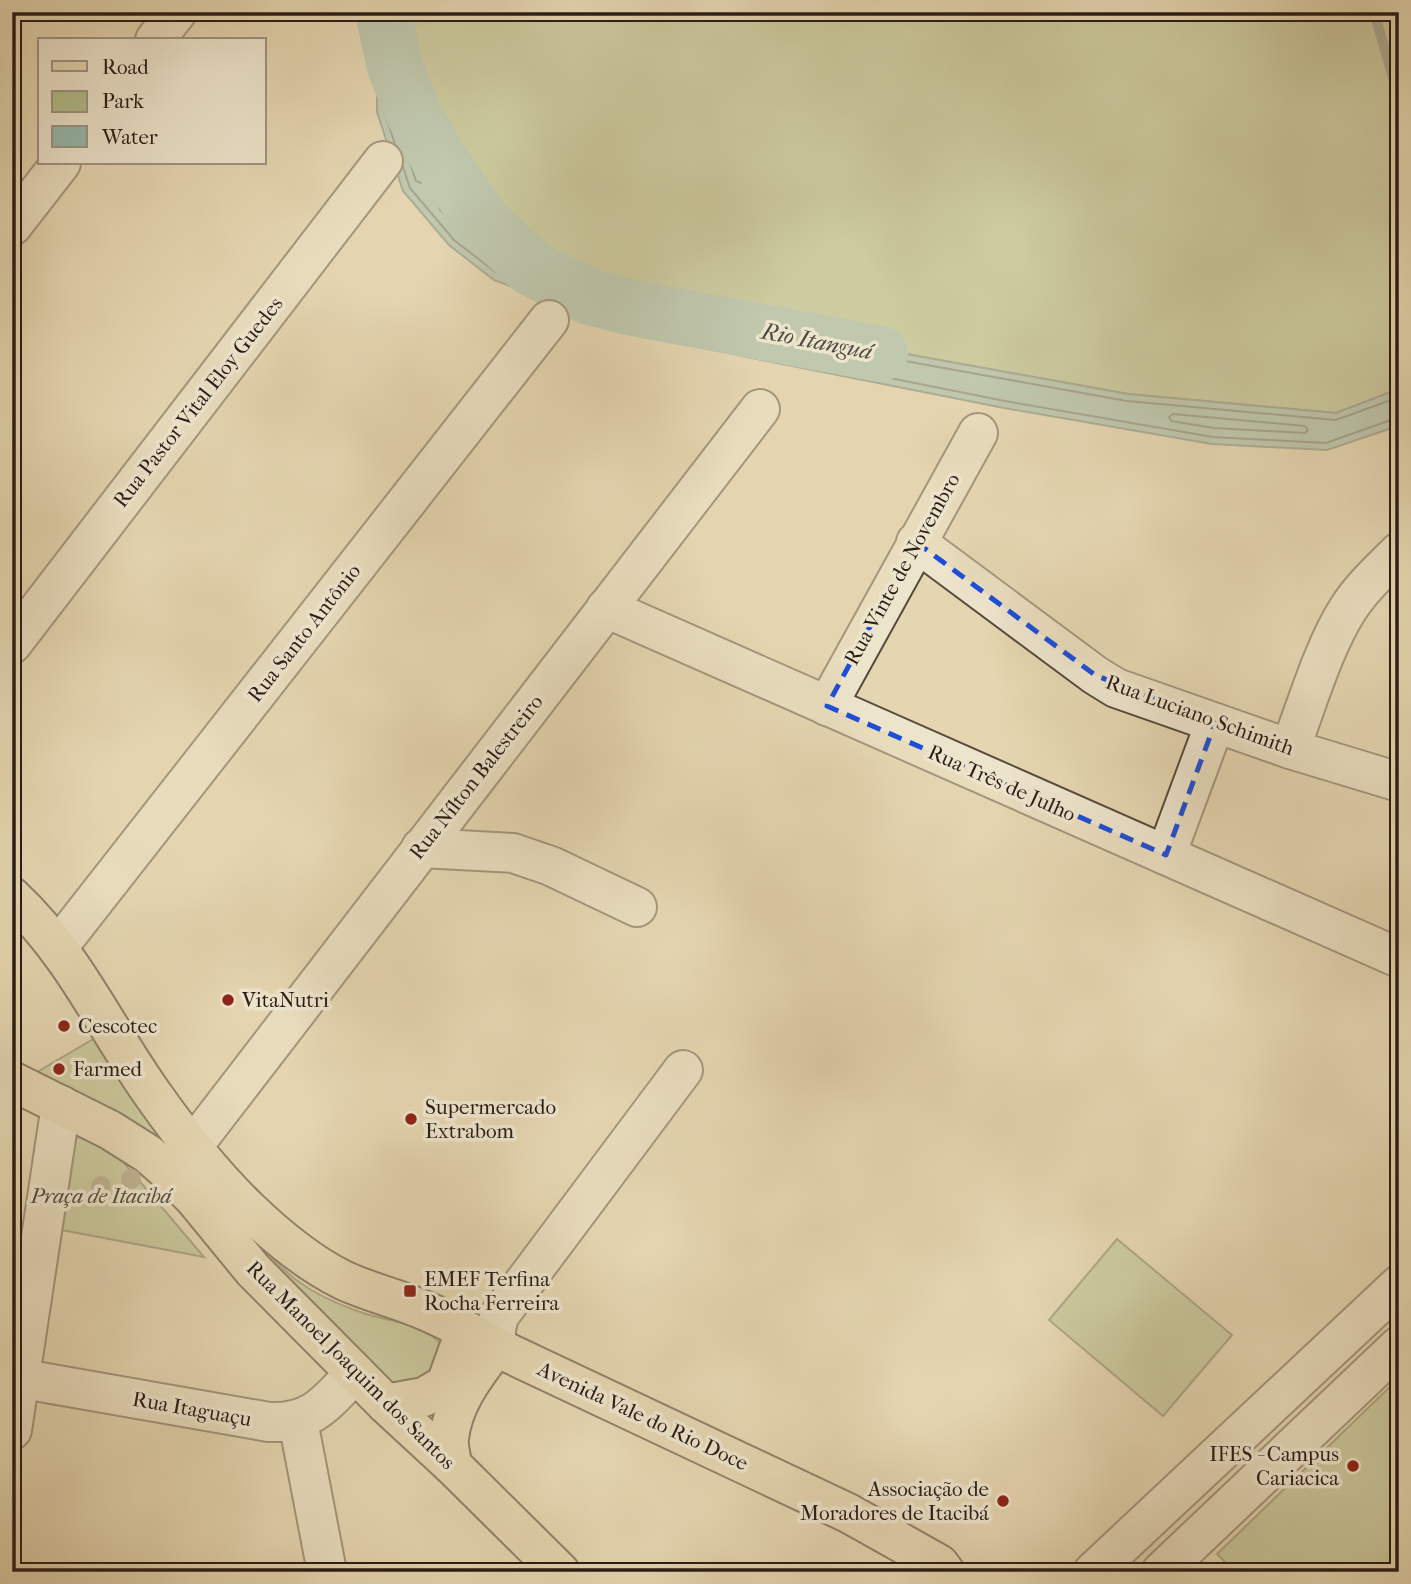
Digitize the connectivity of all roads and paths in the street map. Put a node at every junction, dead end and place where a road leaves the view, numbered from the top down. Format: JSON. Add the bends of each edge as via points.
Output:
{"nodes":[{"id":1,"x":177,"y":12,"type":"edge"},
{"id":2,"x":157,"y":38,"type":"edge"},
{"id":3,"x":383,"y":160,"type":"dead end"},
{"id":4,"x":60,"y":164,"type":"edge"},
{"id":5,"x":12,"y":226,"type":"edge"},
{"id":6,"x":549,"y":320,"type":"dead end"},
{"id":7,"x":760,"y":410,"type":"dead end"},
{"id":8,"x":978,"y":433,"type":"dead end"},
{"id":9,"x":916,"y":542,"type":"junction"},
{"id":10,"x":1399,"y":552,"type":"edge"},
{"id":11,"x":606,"y":608,"type":"junction"},
{"id":12,"x":12,"y":644,"type":"edge"},
{"id":13,"x":827,"y":705,"type":"junction"},
{"id":14,"x":1215,"y":723,"type":"junction"},
{"id":15,"x":1290,"y":749,"type":"junction"},
{"id":16,"x":1399,"y":782,"type":"edge"},
{"id":17,"x":421,"y":848,"type":"junction"},
{"id":18,"x":1166,"y":855,"type":"junction"},
{"id":19,"x":12,"y":897,"type":"edge"},
{"id":20,"x":637,"y":907,"type":"dead end"},
{"id":21,"x":58,"y":947,"type":"junction"},
{"id":22,"x":1399,"y":958,"type":"edge"},
{"id":23,"x":683,"y":1070,"type":"dead end"},
{"id":24,"x":12,"y":1081,"type":"edge"},
{"id":25,"x":61,"y":1105,"type":"junction"},
{"id":26,"x":193,"y":1146,"type":"junction"},
{"id":27,"x":342,"y":1279,"type":"joint"},
{"id":28,"x":1399,"y":1285,"type":"edge"},
{"id":29,"x":480,"y":1338,"type":"junction"},
{"id":30,"x":1399,"y":1346,"type":"edge"},
{"id":31,"x":355,"y":1373,"type":"junction"},
{"id":32,"x":16,"y":1377,"type":"edge"},
{"id":33,"x":386,"y":1404,"type":"junction"},
{"id":34,"x":298,"y":1421,"type":"junction"},
{"id":35,"x":12,"y":1430,"type":"edge"},
{"id":36,"x":452,"y":1465,"type":"junction"},
{"id":37,"x":947,"y":1569,"type":"edge"},
{"id":38,"x":327,"y":1572,"type":"edge"},
{"id":39,"x":560,"y":1572,"type":"edge"},
{"id":40,"x":1093,"y":1572,"type":"edge"},
{"id":41,"x":1161,"y":1572,"type":"edge"}],
"edges":[{"from":1,"to":2,"type":"street"},
{"from":3,"to":12,"type":"street","name":"Rua Pastor Vital Eloy Guedes"},
{"from":4,"to":5,"type":"street"},
{"from":6,"to":21,"type":"street","name":"Rua Santo Antônio"},
{"from":7,"to":11,"type":"street","name":"Rua Nílton Balestreiro"},
{"from":8,"to":9,"type":"street","name":"Rua Vinte de Novembro"},
{"from":9,"to":13,"type":"street","name":"Rua Vinte de Novembro"},
{"from":9,"to":14,"type":"street","name":"Rua Luciano Schimith","via":[[1116,688]]},
{"from":10,"to":15,"type":"street","via":[[1348,610]]},
{"from":11,"to":13,"type":"street","name":"Rua Três de Julho"},
{"from":11,"to":17,"type":"street","name":"Rua Nílton Balestreiro"},
{"from":13,"to":18,"type":"street","name":"Rua Três de Julho"},
{"from":14,"to":15,"type":"street","name":"Rua Luciano Schimith"},
{"from":14,"to":18,"type":"street"},
{"from":15,"to":16,"type":"street","name":"Rua Luciano Schimith"},
{"from":17,"to":20,"type":"street","via":[[513,853]]},
{"from":17,"to":26,"type":"street","name":"Rua Nílton Balestreiro"},
{"from":18,"to":22,"type":"street","name":"Rua Três de Julho"},
{"from":19,"to":21,"type":"main road","name":"Rua Manoel Joaquim dos Santos"},
{"from":21,"to":26,"type":"main road","name":"Rua Manoel Joaquim dos Santos","via":[[155,1099]]},
{"from":23,"to":29,"type":"street","via":[[499,1316],[496,1329]]},
{"from":24,"to":25,"type":"main road","name":"Rua Manoel Joaquim dos Santos"},
{"from":25,"to":31,"type":"main road","name":"Rua Manoel Joaquim dos Santos","via":[[148,1154],[178,1181],[253,1270]]},
{"from":25,"to":32,"type":"street"},
{"from":26,"to":27,"type":"main road","name":"Rua Manoel Joaquim dos Santos","via":[[249,1210],[294,1248]]},
{"from":27,"to":29,"type":"main road","name":"Avenida Vale do Rio Doce","via":[[432,1313]]},
{"from":28,"to":40,"type":"street"},
{"from":29,"to":33,"type":"main road","via":[[446,1384],[424,1397]]},
{"from":29,"to":36,"type":"main road","via":[[448,1440]]},
{"from":29,"to":37,"type":"main road","name":"Avenida Vale do Rio Doce","via":[[848,1513]]},
{"from":30,"to":41,"type":"street"},
{"from":31,"to":33,"type":"main road","name":"Rua Manoel Joaquim dos Santos"},
{"from":31,"to":34,"type":"street","via":[[321,1409]]},
{"from":32,"to":34,"type":"street","name":"Rua Itaguaçu","via":[[269,1422]]},
{"from":32,"to":35,"type":"street"},
{"from":33,"to":36,"type":"main road","name":"Rua Manoel Joaquim dos Santos"},
{"from":34,"to":38,"type":"street"},
{"from":36,"to":39,"type":"main road","name":"Rua Manoel Joaquim dos Santos"}]}
